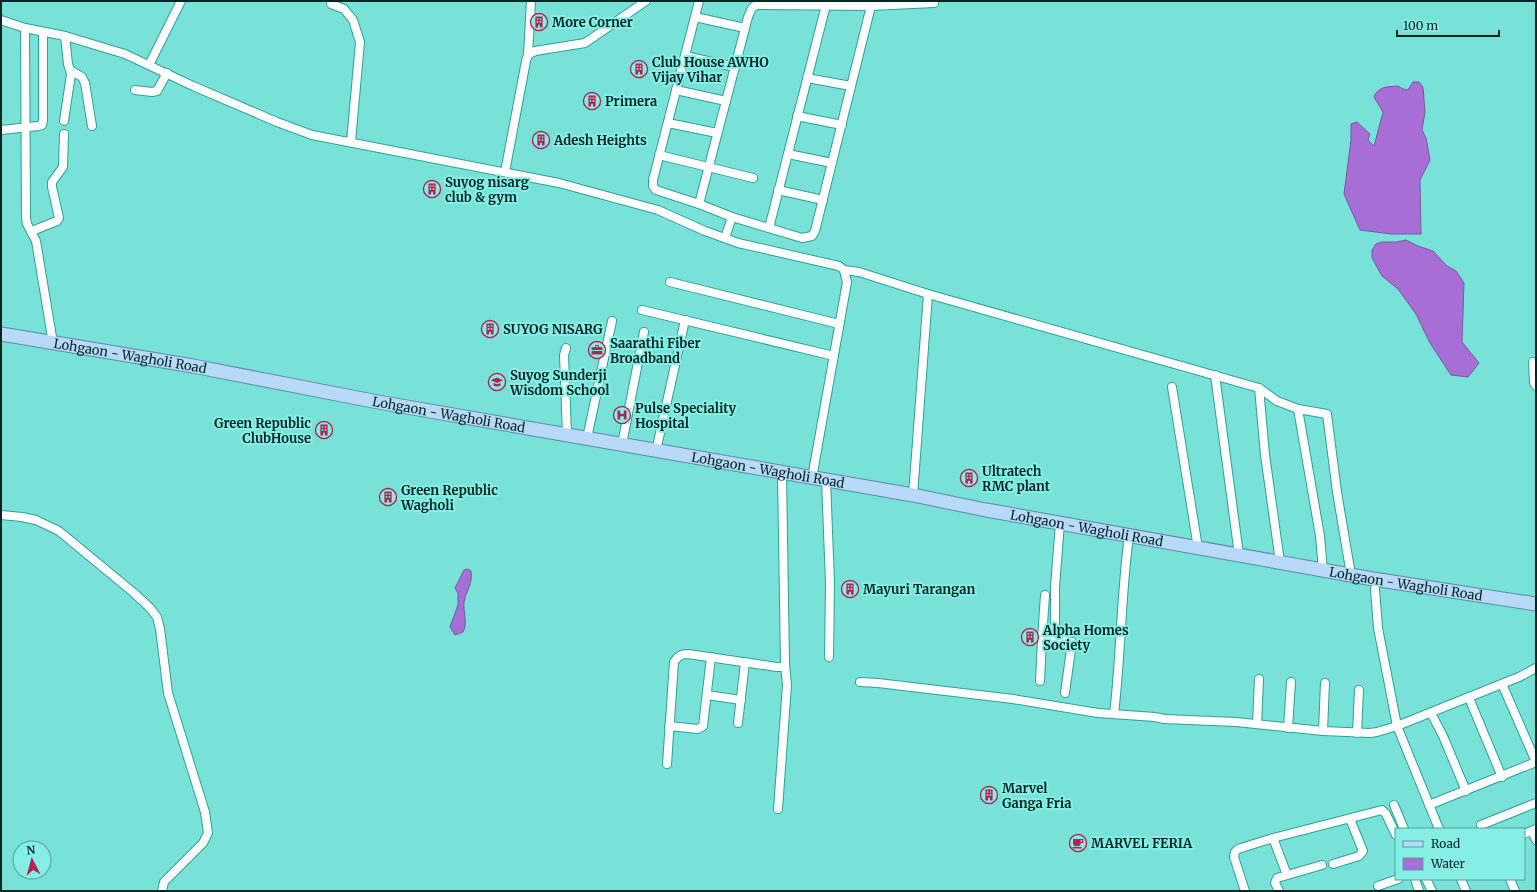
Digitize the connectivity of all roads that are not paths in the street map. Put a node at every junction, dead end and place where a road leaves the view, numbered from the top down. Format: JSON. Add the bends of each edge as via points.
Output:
{"nodes":[{"id":1,"x":181,"y":1,"type":"edge"},
{"id":2,"x":531,"y":1,"type":"edge"},
{"id":3,"x":646,"y":1,"type":"edge"},
{"id":4,"x":699,"y":1,"type":"edge"},
{"id":5,"x":755,"y":3,"type":"edge"},
{"id":6,"x":899,"y":3,"type":"edge"},
{"id":7,"x":934,"y":3,"type":"dead end"},
{"id":8,"x":331,"y":4,"type":"dead end"},
{"id":9,"x":826,"y":6,"type":"junction"},
{"id":10,"x":871,"y":6,"type":"junction"},
{"id":11,"x":695,"y":17,"type":"junction"},
{"id":12,"x":1,"y":20,"type":"edge"},
{"id":13,"x":25,"y":28,"type":"junction"},
{"id":14,"x":745,"y":28,"type":"junction"},
{"id":15,"x":43,"y":32,"type":"junction"},
{"id":16,"x":65,"y":36,"type":"junction"},
{"id":17,"x":528,"y":55,"type":"junction"},
{"id":18,"x":685,"y":56,"type":"junction"},
{"id":19,"x":149,"y":65,"type":"junction"},
{"id":20,"x":735,"y":67,"type":"junction"},
{"id":21,"x":70,"y":70,"type":"junction"},
{"id":22,"x":167,"y":73,"type":"junction"},
{"id":23,"x":807,"y":78,"type":"junction"},
{"id":24,"x":851,"y":86,"type":"junction"},
{"id":25,"x":135,"y":90,"type":"dead end"},
{"id":26,"x":676,"y":90,"type":"junction"},
{"id":27,"x":726,"y":101,"type":"junction"},
{"id":28,"x":797,"y":116,"type":"junction"},
{"id":29,"x":64,"y":121,"type":"dead end"},
{"id":30,"x":668,"y":123,"type":"junction"},
{"id":31,"x":842,"y":125,"type":"junction"},
{"id":32,"x":92,"y":126,"type":"dead end"},
{"id":33,"x":25,"y":128,"type":"junction"},
{"id":34,"x":1,"y":130,"type":"edge"},
{"id":35,"x":717,"y":133,"type":"junction"},
{"id":36,"x":64,"y":134,"type":"dead end"},
{"id":37,"x":351,"y":142,"type":"junction"},
{"id":38,"x":788,"y":154,"type":"junction"},
{"id":39,"x":659,"y":155,"type":"junction"},
{"id":40,"x":832,"y":163,"type":"junction"},
{"id":41,"x":709,"y":166,"type":"junction"},
{"id":42,"x":505,"y":172,"type":"junction"},
{"id":43,"x":753,"y":178,"type":"dead end"},
{"id":44,"x":778,"y":190,"type":"junction"},
{"id":45,"x":823,"y":200,"type":"junction"},
{"id":46,"x":699,"y":204,"type":"junction"},
{"id":47,"x":732,"y":217,"type":"junction"},
{"id":48,"x":768,"y":228,"type":"junction"},
{"id":49,"x":32,"y":232,"type":"junction"},
{"id":50,"x":725,"y":238,"type":"junction"},
{"id":51,"x":844,"y":270,"type":"junction"},
{"id":52,"x":670,"y":282,"type":"dead end"},
{"id":53,"x":928,"y":294,"type":"junction"},
{"id":54,"x":642,"y":310,"type":"dead end"},
{"id":55,"x":685,"y":320,"type":"junction"},
{"id":56,"x":612,"y":321,"type":"dead end"},
{"id":57,"x":839,"y":324,"type":"junction"},
{"id":58,"x":644,"y":332,"type":"dead end"},
{"id":59,"x":1,"y":334,"type":"edge"},
{"id":60,"x":53,"y":343,"type":"junction"},
{"id":61,"x":566,"y":348,"type":"dead end"},
{"id":62,"x":834,"y":356,"type":"junction"},
{"id":63,"x":1533,"y":362,"type":"dead end"},
{"id":64,"x":1215,"y":375,"type":"junction"},
{"id":65,"x":1536,"y":386,"type":"edge"},
{"id":66,"x":1172,"y":387,"type":"dead end"},
{"id":67,"x":1259,"y":388,"type":"junction"},
{"id":68,"x":1298,"y":409,"type":"junction"},
{"id":69,"x":567,"y":434,"type":"junction"},
{"id":70,"x":587,"y":438,"type":"junction"},
{"id":71,"x":622,"y":444,"type":"junction"},
{"id":72,"x":656,"y":451,"type":"junction"},
{"id":73,"x":782,"y":473,"type":"junction"},
{"id":74,"x":812,"y":478,"type":"junction"},
{"id":75,"x":826,"y":480,"type":"junction"},
{"id":76,"x":913,"y":495,"type":"junction"},
{"id":77,"x":1,"y":515,"type":"edge"},
{"id":78,"x":1060,"y":523,"type":"junction"},
{"id":79,"x":1129,"y":535,"type":"junction"},
{"id":80,"x":1198,"y":548,"type":"junction"},
{"id":81,"x":1238,"y":555,"type":"junction"},
{"id":82,"x":1280,"y":562,"type":"junction"},
{"id":83,"x":1323,"y":570,"type":"junction"},
{"id":84,"x":1351,"y":575,"type":"junction"},
{"id":85,"x":1375,"y":589,"type":"dead end"},
{"id":86,"x":1045,"y":595,"type":"dead end"},
{"id":87,"x":1536,"y":604,"type":"edge"},
{"id":88,"x":1042,"y":638,"type":"junction"},
{"id":89,"x":1055,"y":640,"type":"junction"},
{"id":90,"x":829,"y":656,"type":"dead end"},
{"id":91,"x":711,"y":657,"type":"junction"},
{"id":92,"x":745,"y":662,"type":"junction"},
{"id":93,"x":785,"y":664,"type":"junction"},
{"id":94,"x":1536,"y":668,"type":"edge"},
{"id":95,"x":1259,"y":679,"type":"dead end"},
{"id":96,"x":1040,"y":681,"type":"dead end"},
{"id":97,"x":860,"y":682,"type":"dead end"},
{"id":98,"x":1291,"y":682,"type":"dead end"},
{"id":99,"x":1325,"y":683,"type":"dead end"},
{"id":100,"x":1502,"y":684,"type":"junction"},
{"id":101,"x":1359,"y":690,"type":"dead end"},
{"id":102,"x":1065,"y":693,"type":"dead end"},
{"id":103,"x":707,"y":695,"type":"junction"},
{"id":104,"x":1468,"y":698,"type":"junction"},
{"id":105,"x":741,"y":700,"type":"junction"},
{"id":106,"x":1432,"y":712,"type":"junction"},
{"id":107,"x":1114,"y":714,"type":"junction"},
{"id":108,"x":738,"y":723,"type":"dead end"},
{"id":109,"x":1256,"y":724,"type":"junction"},
{"id":110,"x":669,"y":726,"type":"junction"},
{"id":111,"x":1397,"y":726,"type":"junction"},
{"id":112,"x":1288,"y":728,"type":"junction"},
{"id":113,"x":1323,"y":731,"type":"junction"},
{"id":114,"x":1357,"y":733,"type":"junction"},
{"id":115,"x":667,"y":764,"type":"dead end"},
{"id":116,"x":1502,"y":777,"type":"junction"},
{"id":117,"x":1466,"y":790,"type":"junction"},
{"id":118,"x":1536,"y":803,"type":"edge"},
{"id":119,"x":1394,"y":805,"type":"dead end"},
{"id":120,"x":1429,"y":805,"type":"junction"},
{"id":121,"x":778,"y":809,"type":"dead end"},
{"id":122,"x":1350,"y":819,"type":"junction"},
{"id":123,"x":1481,"y":825,"type":"dead end"},
{"id":124,"x":1404,"y":828,"type":"edge"},
{"id":125,"x":1439,"y":828,"type":"edge"},
{"id":126,"x":1534,"y":830,"type":"edge"},
{"id":127,"x":1395,"y":833,"type":"edge"},
{"id":128,"x":1273,"y":838,"type":"junction"},
{"id":129,"x":1536,"y":840,"type":"edge"},
{"id":130,"x":1333,"y":864,"type":"dead end"},
{"id":131,"x":1322,"y":865,"type":"dead end"},
{"id":132,"x":1287,"y":875,"type":"junction"},
{"id":133,"x":1395,"y":880,"type":"edge"},
{"id":134,"x":1415,"y":880,"type":"edge"},
{"id":135,"x":1426,"y":880,"type":"edge"},
{"id":136,"x":1461,"y":880,"type":"edge"},
{"id":137,"x":1510,"y":880,"type":"edge"},
{"id":138,"x":1378,"y":886,"type":"dead end"},
{"id":139,"x":162,"y":891,"type":"edge"},
{"id":140,"x":1245,"y":891,"type":"edge"},
{"id":141,"x":1279,"y":891,"type":"edge"},
{"id":142,"x":1419,"y":891,"type":"edge"},
{"id":143,"x":1432,"y":891,"type":"edge"},
{"id":144,"x":1466,"y":891,"type":"edge"},
{"id":145,"x":1515,"y":891,"type":"edge"}],
"edges":[{"from":1,"to":19,"type":"street"},
{"from":2,"to":17,"type":"street"},
{"from":3,"to":17,"type":"street","via":[[585,43],[535,51]]},
{"from":4,"to":11,"type":"street"},
{"from":5,"to":9,"type":"street"},
{"from":5,"to":14,"type":"street"},
{"from":6,"to":7,"type":"street"},
{"from":6,"to":10,"type":"street"},
{"from":8,"to":37,"type":"street","via":[[344,9],[353,20],[360,42]]},
{"from":9,"to":10,"type":"street"},
{"from":9,"to":23,"type":"street"},
{"from":10,"to":24,"type":"street"},
{"from":11,"to":14,"type":"street"},
{"from":11,"to":18,"type":"street"},
{"from":12,"to":13,"type":"street"},
{"from":13,"to":15,"type":"street"},
{"from":13,"to":33,"type":"street"},
{"from":14,"to":20,"type":"street"},
{"from":15,"to":16,"type":"street"},
{"from":15,"to":33,"type":"street","via":[[43,121],[42,125]]},
{"from":16,"to":19,"type":"street","via":[[125,54]]},
{"from":16,"to":21,"type":"street"},
{"from":17,"to":42,"type":"street"},
{"from":18,"to":20,"type":"street"},
{"from":18,"to":26,"type":"street"},
{"from":19,"to":22,"type":"street"},
{"from":20,"to":27,"type":"street"},
{"from":21,"to":29,"type":"street","via":[[71,81]]},
{"from":21,"to":32,"type":"street","via":[[82,77],[85,83]]},
{"from":22,"to":25,"type":"street","via":[[158,92]]},
{"from":22,"to":37,"type":"street","via":[[284,125],[312,135]]},
{"from":23,"to":24,"type":"street"},
{"from":23,"to":28,"type":"street"},
{"from":24,"to":31,"type":"street"},
{"from":26,"to":27,"type":"street"},
{"from":26,"to":30,"type":"street"},
{"from":27,"to":35,"type":"street"},
{"from":28,"to":31,"type":"street"},
{"from":28,"to":38,"type":"street"},
{"from":30,"to":35,"type":"street"},
{"from":30,"to":39,"type":"street"},
{"from":31,"to":40,"type":"street"},
{"from":33,"to":34,"type":"street"},
{"from":33,"to":49,"type":"street","via":[[26,218]]},
{"from":35,"to":41,"type":"street"},
{"from":36,"to":49,"type":"street","via":[[63,167],[52,182],[59,218]]},
{"from":37,"to":42,"type":"street"},
{"from":38,"to":40,"type":"street"},
{"from":38,"to":44,"type":"street"},
{"from":39,"to":41,"type":"street"},
{"from":39,"to":46,"type":"street","via":[[653,180],[656,190]]},
{"from":40,"to":45,"type":"street"},
{"from":41,"to":43,"type":"street"},
{"from":41,"to":46,"type":"street"},
{"from":42,"to":50,"type":"street","via":[[559,182],[658,210]]},
{"from":44,"to":45,"type":"street"},
{"from":44,"to":48,"type":"street"},
{"from":45,"to":48,"type":"street","via":[[812,236],[802,238]]},
{"from":46,"to":47,"type":"street"},
{"from":47,"to":48,"type":"street"},
{"from":47,"to":50,"type":"street"},
{"from":49,"to":60,"type":"street","via":[[36,240]]},
{"from":50,"to":51,"type":"street","via":[[761,249],[839,266]]},
{"from":51,"to":53,"type":"street","via":[[860,272]]},
{"from":51,"to":57,"type":"street","via":[[847,282]]},
{"from":52,"to":57,"type":"street"},
{"from":53,"to":64,"type":"street"},
{"from":53,"to":76,"type":"street"},
{"from":54,"to":55,"type":"street"},
{"from":55,"to":62,"type":"street"},
{"from":55,"to":72,"type":"street"},
{"from":56,"to":70,"type":"street"},
{"from":57,"to":62,"type":"street"},
{"from":58,"to":71,"type":"street"},
{"from":59,"to":60,"type":"main road","name":"Lohgaon - Wagholi Road"},
{"from":60,"to":69,"type":"main road","name":"Lohgaon - Wagholi Road"},
{"from":61,"to":69,"type":"street","via":[[564,355]]},
{"from":62,"to":74,"type":"street"},
{"from":63,"to":65,"type":"street"},
{"from":64,"to":67,"type":"street"},
{"from":64,"to":81,"type":"street"},
{"from":66,"to":80,"type":"street"},
{"from":67,"to":68,"type":"street","via":[[1277,401]]},
{"from":67,"to":82,"type":"street","via":[[1265,455]]},
{"from":68,"to":83,"type":"street","via":[[1318,523]]},
{"from":68,"to":84,"type":"street","via":[[1327,414]]},
{"from":69,"to":70,"type":"main road","name":"Lohgaon - Wagholi Road"},
{"from":70,"to":71,"type":"main road","name":"Lohgaon - Wagholi Road"},
{"from":71,"to":72,"type":"main road","name":"Lohgaon - Wagholi Road"},
{"from":72,"to":73,"type":"main road","name":"Lohgaon - Wagholi Road"},
{"from":73,"to":74,"type":"main road","name":"Lohgaon - Wagholi Road"},
{"from":73,"to":93,"type":"street"},
{"from":74,"to":75,"type":"main road","name":"Lohgaon - Wagholi Road"},
{"from":75,"to":76,"type":"main road","name":"Lohgaon - Wagholi Road"},
{"from":75,"to":90,"type":"street","via":[[830,583]]},
{"from":76,"to":78,"type":"main road","name":"Lohgaon - Wagholi Road"},
{"from":77,"to":139,"type":"street","via":[[36,520],[59,531],[134,592],[157,617],[168,693],[205,812],[208,833],[164,882]]},
{"from":78,"to":79,"type":"main road","name":"Lohgaon - Wagholi Road"},
{"from":78,"to":89,"type":"street"},
{"from":79,"to":80,"type":"main road","name":"Lohgaon - Wagholi Road"},
{"from":79,"to":107,"type":"street"},
{"from":80,"to":81,"type":"main road","name":"Lohgaon - Wagholi Road"},
{"from":81,"to":82,"type":"main road","name":"Lohgaon - Wagholi Road"},
{"from":82,"to":83,"type":"main road","name":"Lohgaon - Wagholi Road"},
{"from":83,"to":84,"type":"main road","name":"Lohgaon - Wagholi Road"},
{"from":84,"to":87,"type":"main road","name":"Lohgaon - Wagholi Road"},
{"from":85,"to":111,"type":"street","via":[[1378,628]]},
{"from":86,"to":88,"type":"street"},
{"from":88,"to":89,"type":"street"},
{"from":88,"to":96,"type":"street"},
{"from":89,"to":102,"type":"street","via":[[1072,642]]},
{"from":91,"to":92,"type":"street"},
{"from":91,"to":103,"type":"street"},
{"from":91,"to":110,"type":"street","via":[[688,654],[677,657],[674,662]]},
{"from":92,"to":93,"type":"street","via":[[777,667]]},
{"from":92,"to":105,"type":"street"},
{"from":93,"to":121,"type":"street","via":[[787,685]]},
{"from":94,"to":100,"type":"street"},
{"from":95,"to":109,"type":"street"},
{"from":97,"to":107,"type":"street","via":[[1013,699]]},
{"from":98,"to":112,"type":"street"},
{"from":99,"to":113,"type":"street"},
{"from":100,"to":104,"type":"street"},
{"from":100,"to":116,"type":"street","via":[[1536,762]]},
{"from":101,"to":114,"type":"street"},
{"from":103,"to":105,"type":"street"},
{"from":103,"to":110,"type":"street","via":[[704,723],[701,728]]},
{"from":104,"to":106,"type":"street"},
{"from":104,"to":116,"type":"street"},
{"from":105,"to":108,"type":"street"},
{"from":106,"to":111,"type":"street"},
{"from":106,"to":117,"type":"street"},
{"from":107,"to":109,"type":"street"},
{"from":109,"to":112,"type":"street"},
{"from":110,"to":115,"type":"street"},
{"from":111,"to":114,"type":"street","via":[[1377,732]]},
{"from":111,"to":120,"type":"street"},
{"from":112,"to":113,"type":"street"},
{"from":113,"to":114,"type":"street"},
{"from":116,"to":117,"type":"street"},
{"from":117,"to":120,"type":"street"},
{"from":118,"to":123,"type":"street"},
{"from":119,"to":124,"type":"street"},
{"from":120,"to":125,"type":"street"},
{"from":122,"to":127,"type":"street","via":[[1382,810]]},
{"from":122,"to":128,"type":"street"},
{"from":122,"to":130,"type":"street","via":[[1363,851],[1359,856]]},
{"from":126,"to":129,"type":"street"},
{"from":128,"to":132,"type":"street"},
{"from":128,"to":140,"type":"street","via":[[1235,852],[1234,857]]},
{"from":131,"to":132,"type":"street"},
{"from":132,"to":141,"type":"street","via":[[1275,880]]},
{"from":133,"to":138,"type":"street"},
{"from":134,"to":142,"type":"street"},
{"from":135,"to":143,"type":"street"},
{"from":136,"to":144,"type":"street"},
{"from":137,"to":145,"type":"street"}]}
